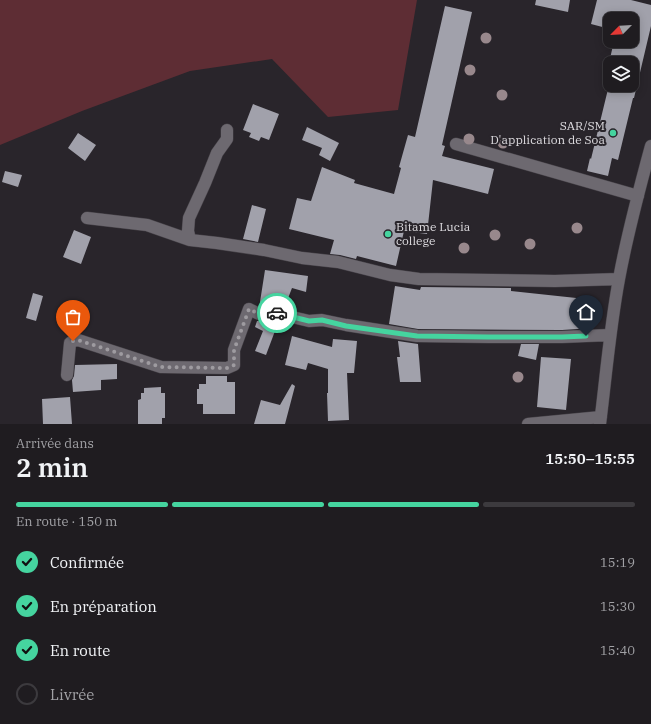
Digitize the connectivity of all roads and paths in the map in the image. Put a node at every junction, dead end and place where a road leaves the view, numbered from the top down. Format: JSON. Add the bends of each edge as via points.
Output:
{"nodes":[{"id":1,"x":228,"y":130,"type":"dead end"},
{"id":2,"x":456,"y":144,"type":"dead end"},
{"id":3,"x":651,"y":146,"type":"edge"},
{"id":4,"x":638,"y":196,"type":"junction"},
{"id":5,"x":87,"y":218,"type":"dead end"},
{"id":6,"x":190,"y":240,"type":"junction"},
{"id":7,"x":619,"y":279,"type":"junction"},
{"id":8,"x":610,"y":335,"type":"junction"},
{"id":9,"x":67,"y":375,"type":"dead end"},
{"id":10,"x":600,"y":420,"type":"edge"},
{"id":11,"x":528,"y":424,"type":"edge"}],
"edges":[{"from":1,"to":6,"type":"street","via":[[227,139],[217,153],[189,218]]},
{"from":2,"to":4,"type":"street"},
{"from":3,"to":4,"type":"street"},
{"from":4,"to":7,"type":"street"},
{"from":5,"to":6,"type":"street","via":[[147,225]]},
{"from":6,"to":7,"type":"street","via":[[338,262],[390,275],[419,279]]},
{"from":7,"to":8,"type":"street"},
{"from":8,"to":9,"type":"street","via":[[417,336],[322,320],[309,321],[267,311],[259,314],[249,309],[234,350],[234,365],[227,368],[161,367],[78,340],[70,343]]},
{"from":8,"to":10,"type":"street"},
{"from":10,"to":11,"type":"street"}]}
